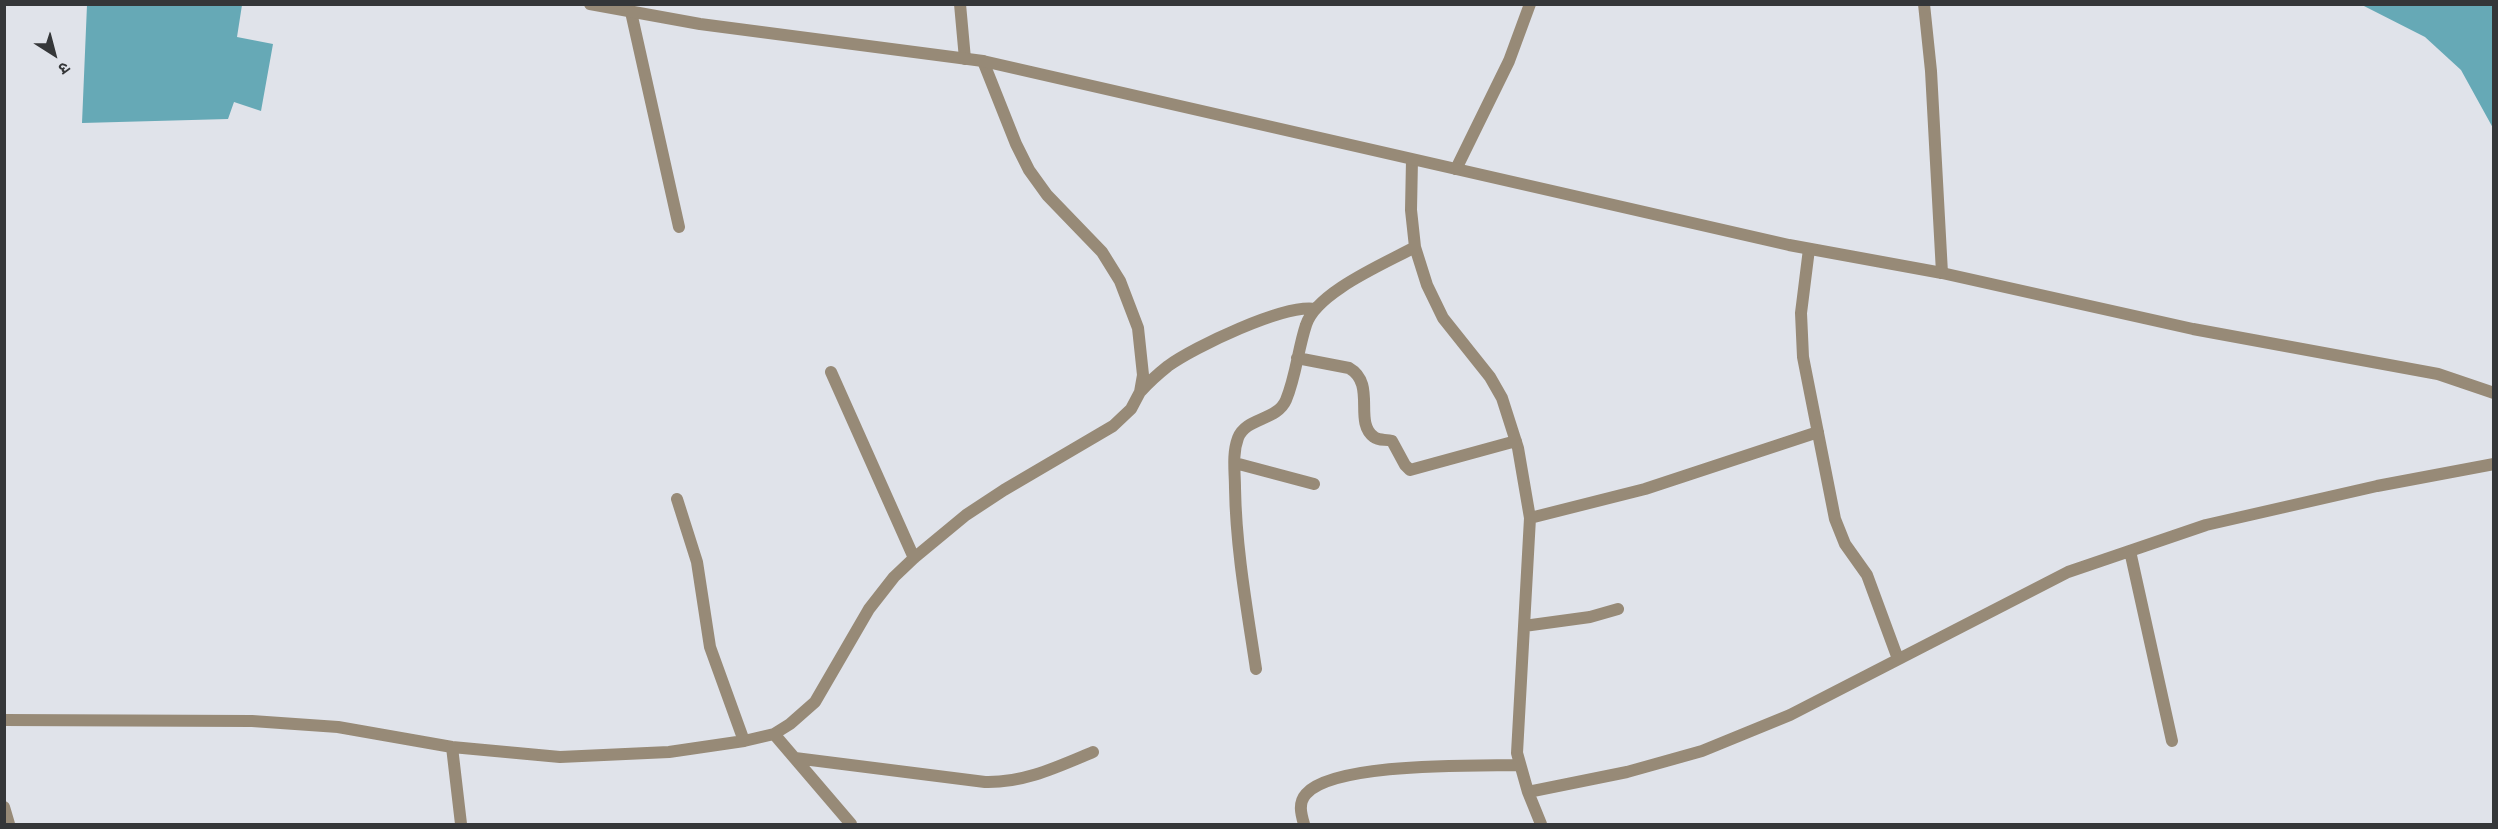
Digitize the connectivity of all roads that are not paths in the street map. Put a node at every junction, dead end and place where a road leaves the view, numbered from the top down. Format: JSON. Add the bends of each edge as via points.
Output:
{"nodes":[{"id":1,"x":590,"y":4,"type":"edge"},
{"id":2,"x":960,"y":4,"type":"edge"},
{"id":3,"x":1530,"y":4,"type":"edge"},
{"id":4,"x":1924,"y":4,"type":"edge"},
{"id":5,"x":631,"y":12,"type":"junction"},
{"id":6,"x":965,"y":59,"type":"junction"},
{"id":7,"x":983,"y":61,"type":"junction"},
{"id":8,"x":1412,"y":160,"type":"junction"},
{"id":9,"x":1456,"y":169,"type":"junction"},
{"id":10,"x":679,"y":227,"type":"dead end"},
{"id":11,"x":1415,"y":246,"type":"junction"},
{"id":12,"x":1809,"y":249,"type":"junction"},
{"id":13,"x":1942,"y":273,"type":"junction"},
{"id":14,"x":1315,"y":309,"type":"junction"},
{"id":15,"x":1298,"y":358,"type":"junction"},
{"id":16,"x":831,"y":372,"type":"dead end"},
{"id":17,"x":1140,"y":392,"type":"junction"},
{"id":18,"x":2493,"y":393,"type":"edge"},
{"id":19,"x":1818,"y":432,"type":"junction"},
{"id":20,"x":1516,"y":441,"type":"junction"},
{"id":21,"x":1235,"y":464,"type":"junction"},
{"id":22,"x":2493,"y":464,"type":"edge"},
{"id":23,"x":1314,"y":484,"type":"dead end"},
{"id":24,"x":678,"y":499,"type":"dead end"},
{"id":25,"x":1530,"y":518,"type":"junction"},
{"id":26,"x":2130,"y":551,"type":"junction"},
{"id":27,"x":914,"y":558,"type":"junction"},
{"id":28,"x":1618,"y":609,"type":"dead end"},
{"id":29,"x":1524,"y":626,"type":"junction"},
{"id":30,"x":1898,"y":659,"type":"junction"},
{"id":31,"x":1256,"y":669,"type":"dead end"},
{"id":32,"x":4,"y":720,"type":"edge"},
{"id":33,"x":774,"y":734,"type":"junction"},
{"id":34,"x":744,"y":741,"type":"junction"},
{"id":35,"x":2172,"y":741,"type":"dead end"},
{"id":36,"x":452,"y":747,"type":"junction"},
{"id":37,"x":1093,"y":752,"type":"dead end"},
{"id":38,"x":795,"y":758,"type":"junction"},
{"id":39,"x":1519,"y":765,"type":"junction"},
{"id":40,"x":1528,"y":792,"type":"junction"},
{"id":41,"x":4,"y":807,"type":"edge"},
{"id":42,"x":9,"y":825,"type":"edge"},
{"id":43,"x":461,"y":825,"type":"edge"},
{"id":44,"x":852,"y":825,"type":"edge"},
{"id":45,"x":1304,"y":825,"type":"edge"},
{"id":46,"x":1541,"y":825,"type":"edge"}],
"edges":[{"from":1,"to":5,"type":"street"},
{"from":2,"to":6,"type":"street"},
{"from":3,"to":9,"type":"street","via":[[1509,61]]},
{"from":4,"to":13,"type":"street"},
{"from":5,"to":6,"type":"street"},
{"from":5,"to":10,"type":"street"},
{"from":6,"to":7,"type":"street"},
{"from":7,"to":8,"type":"street"},
{"from":7,"to":17,"type":"street","via":[[1029,170],[1107,259],[1120,281],[1138,328],[1143,375]]},
{"from":8,"to":9,"type":"street"},
{"from":8,"to":11,"type":"street"},
{"from":9,"to":12,"type":"street"},
{"from":11,"to":14,"type":"street","via":[[1327,297]]},
{"from":11,"to":20,"type":"street","via":[[1435,303],[1490,377],[1502,398]]},
{"from":12,"to":13,"type":"street"},
{"from":12,"to":19,"type":"street","via":[[1800,329]]},
{"from":13,"to":18,"type":"street","via":[[2193,329],[2438,374]]},
{"from":14,"to":15,"type":"street","via":[[1306,322]]},
{"from":14,"to":17,"type":"street","via":[[1296,309],[1257,322],[1186,355]]},
{"from":15,"to":20,"type":"street","via":[[1349,368],[1356,373],[1363,385],[1369,433],[1378,440],[1392,441],[1410,470]]},
{"from":15,"to":21,"type":"street","via":[[1283,406],[1244,429],[1239,436]]},
{"from":16,"to":27,"type":"street"},
{"from":17,"to":27,"type":"street","via":[[1131,409],[1113,426],[966,515]]},
{"from":19,"to":25,"type":"street","via":[[1645,489]]},
{"from":19,"to":30,"type":"street","via":[[1839,533],[1867,575]]},
{"from":20,"to":25,"type":"street"},
{"from":21,"to":23,"type":"street"},
{"from":21,"to":31,"type":"street","via":[[1236,530]]},
{"from":22,"to":26,"type":"street","via":[[2206,525]]},
{"from":24,"to":34,"type":"street","via":[[697,562],[712,654]]},
{"from":25,"to":29,"type":"street"},
{"from":26,"to":30,"type":"street","via":[[2067,572]]},
{"from":26,"to":35,"type":"street"},
{"from":27,"to":33,"type":"street","via":[[869,609],[815,702],[803,716]]},
{"from":28,"to":29,"type":"street"},
{"from":29,"to":39,"type":"street"},
{"from":30,"to":40,"type":"street","via":[[1790,715],[1702,751],[1627,772]]},
{"from":32,"to":36,"type":"street","via":[[252,721],[338,727]]},
{"from":33,"to":34,"type":"street"},
{"from":33,"to":38,"type":"street"},
{"from":34,"to":36,"type":"street","via":[[669,752],[572,757]]},
{"from":36,"to":43,"type":"street"},
{"from":37,"to":38,"type":"street","via":[[1032,777],[1006,783]]},
{"from":38,"to":44,"type":"street"},
{"from":39,"to":40,"type":"street"},
{"from":39,"to":45,"type":"street","via":[[1396,769],[1330,780],[1305,795],[1300,804]]},
{"from":40,"to":46,"type":"street"},
{"from":41,"to":42,"type":"street"}]}
